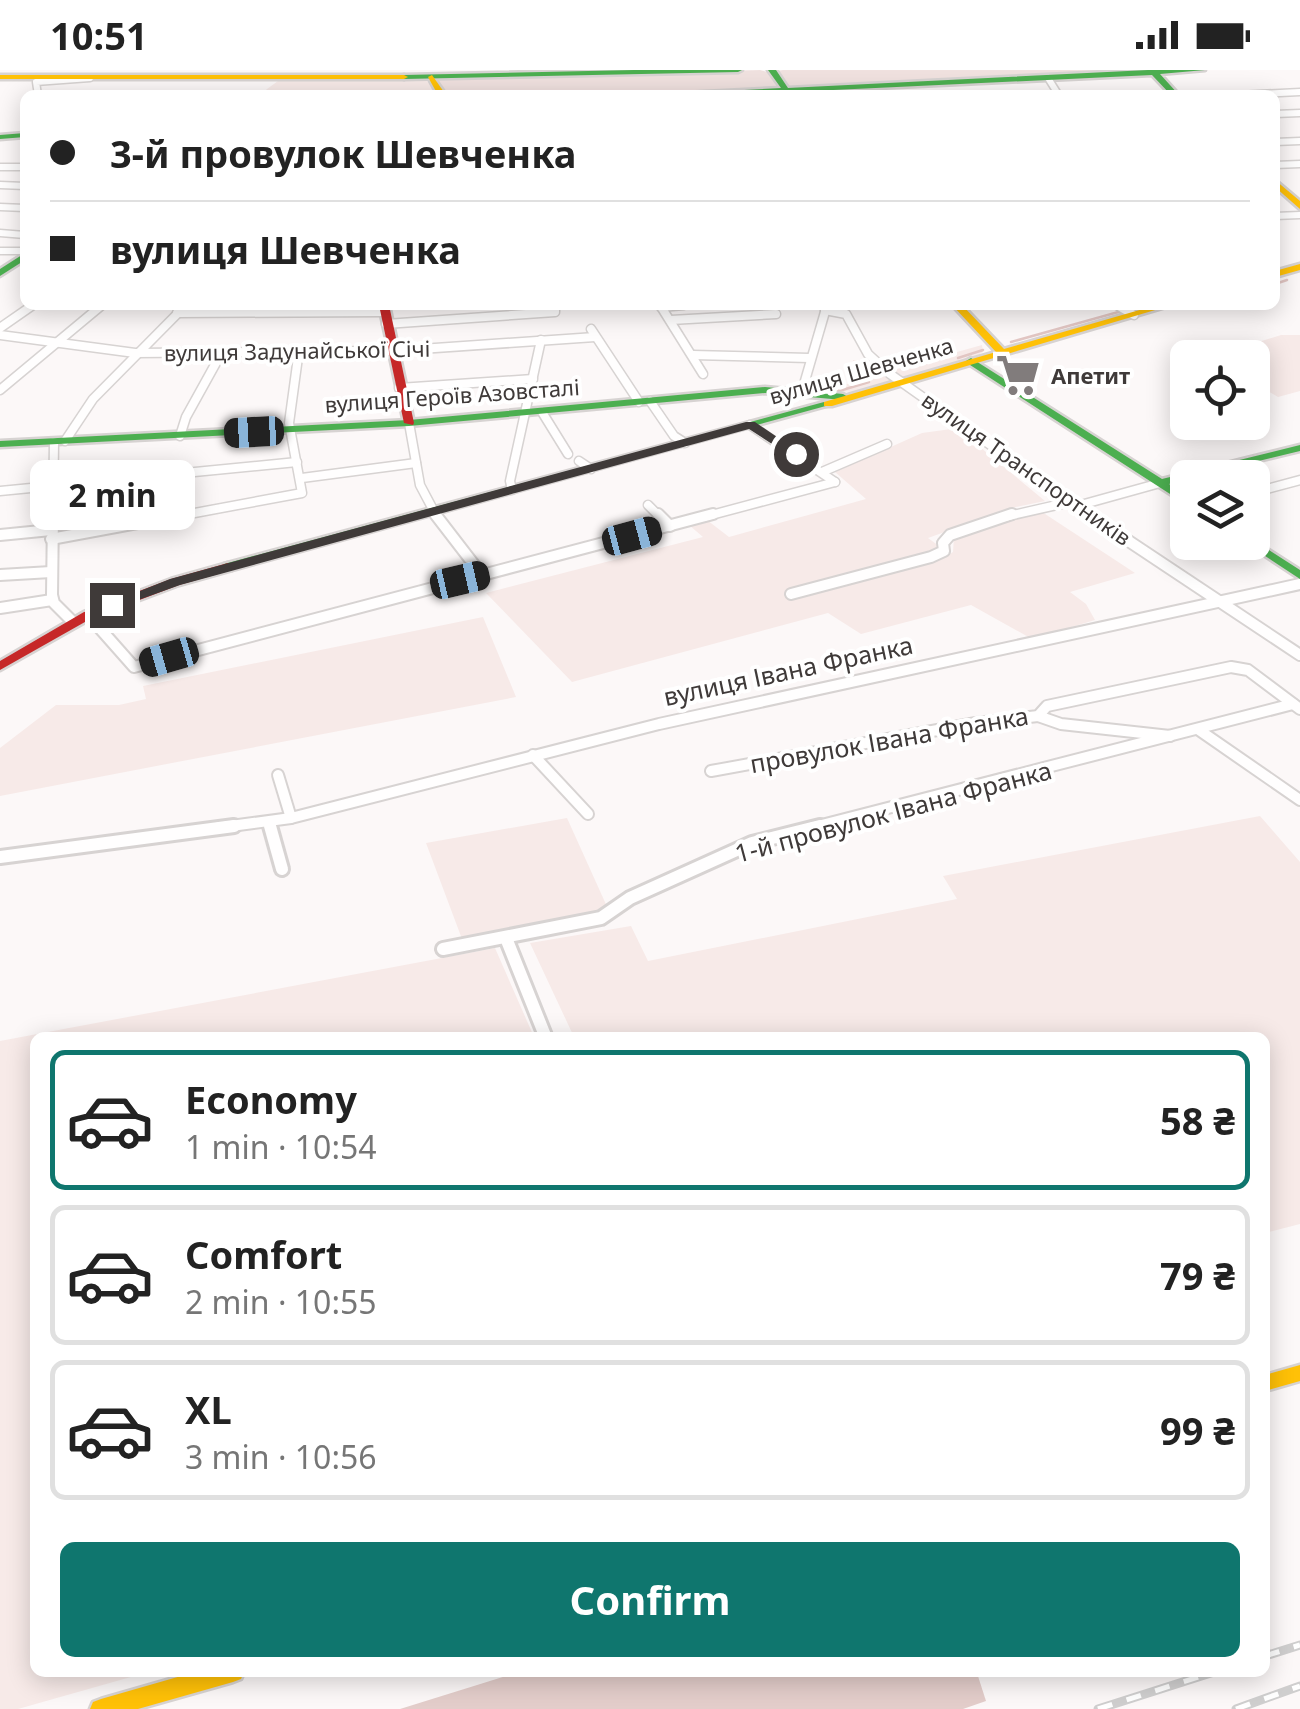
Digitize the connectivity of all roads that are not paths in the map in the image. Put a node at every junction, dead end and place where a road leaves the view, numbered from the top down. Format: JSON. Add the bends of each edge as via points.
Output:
{"nodes":[{"id":1,"x":738,"y":70,"type":"edge"},
{"id":2,"x":1201,"y":70,"type":"edge"},
{"id":3,"x":1152,"y":71,"type":"edge"},
{"id":4,"x":38,"y":74,"type":"edge"},
{"id":5,"x":112,"y":74,"type":"edge"},
{"id":6,"x":355,"y":74,"type":"edge"},
{"id":7,"x":442,"y":75,"type":"edge"},
{"id":8,"x":0,"y":77,"type":"edge"},
{"id":9,"x":90,"y":78,"type":"junction"},
{"id":10,"x":1048,"y":78,"type":"junction"},
{"id":11,"x":276,"y":79,"type":"junction"},
{"id":12,"x":37,"y":90,"type":"edge"},
{"id":13,"x":262,"y":90,"type":"edge"},
{"id":14,"x":840,"y":90,"type":"edge"},
{"id":15,"x":1056,"y":90,"type":"edge"},
{"id":16,"x":1170,"y":90,"type":"edge"},
{"id":17,"x":1280,"y":190,"type":"edge"},
{"id":18,"x":1300,"y":206,"type":"edge"},
{"id":19,"x":20,"y":257,"type":"edge"},
{"id":20,"x":0,"y":272,"type":"edge"},
{"id":21,"x":27,"y":310,"type":"edge"},
{"id":22,"x":96,"y":310,"type":"edge"},
{"id":23,"x":182,"y":310,"type":"edge"},
{"id":24,"x":521,"y":310,"type":"edge"},
{"id":25,"x":663,"y":310,"type":"edge"},
{"id":26,"x":825,"y":310,"type":"edge"},
{"id":27,"x":833,"y":310,"type":"edge"},
{"id":28,"x":962,"y":310,"type":"edge"},
{"id":29,"x":1126,"y":310,"type":"edge"},
{"id":30,"x":1151,"y":310,"type":"edge"},
{"id":31,"x":178,"y":314,"type":"junction"},
{"id":32,"x":385,"y":314,"type":"edge"},
{"id":33,"x":776,"y":314,"type":"dead end"},
{"id":34,"x":1134,"y":315,"type":"junction"},
{"id":35,"x":671,"y":320,"type":"junction"},
{"id":36,"x":0,"y":332,"type":"edge"},
{"id":37,"x":988,"y":339,"type":"junction"},
{"id":38,"x":542,"y":340,"type":"junction"},
{"id":39,"x":56,"y":344,"type":"junction"},
{"id":40,"x":1030,"y":344,"type":"junction"},
{"id":41,"x":299,"y":350,"type":"junction"},
{"id":42,"x":392,"y":351,"type":"junction"},
{"id":43,"x":222,"y":352,"type":"junction"},
{"id":44,"x":1002,"y":352,"type":"junction"},
{"id":45,"x":135,"y":353,"type":"junction"},
{"id":46,"x":692,"y":355,"type":"junction"},
{"id":47,"x":809,"y":358,"type":"junction"},
{"id":48,"x":971,"y":362,"type":"junction"},
{"id":49,"x":942,"y":370,"type":"junction"},
{"id":50,"x":704,"y":374,"type":"dead end"},
{"id":51,"x":993,"y":376,"type":"junction"},
{"id":52,"x":534,"y":380,"type":"junction"},
{"id":53,"x":903,"y":382,"type":"junction"},
{"id":54,"x":399,"y":388,"type":"junction"},
{"id":55,"x":0,"y":390,"type":"edge"},
{"id":56,"x":802,"y":391,"type":"junction"},
{"id":57,"x":846,"y":398,"type":"junction"},
{"id":58,"x":645,"y":401,"type":"junction"},
{"id":59,"x":535,"y":413,"type":"junction"},
{"id":60,"x":409,"y":423,"type":"junction"},
{"id":61,"x":750,"y":425,"type":"junction"},
{"id":62,"x":291,"y":430,"type":"junction"},
{"id":63,"x":180,"y":436,"type":"junction"},
{"id":64,"x":60,"y":442,"type":"junction"},
{"id":65,"x":685,"y":443,"type":"junction"},
{"id":66,"x":0,"y":444,"type":"edge"},
{"id":67,"x":887,"y":444,"type":"dead end"},
{"id":68,"x":1300,"y":448,"type":"edge"},
{"id":69,"x":568,"y":454,"type":"dead end"},
{"id":70,"x":297,"y":462,"type":"junction"},
{"id":71,"x":416,"y":462,"type":"junction"},
{"id":72,"x":822,"y":472,"type":"junction"},
{"id":73,"x":302,"y":478,"type":"junction"},
{"id":74,"x":1300,"y":480,"type":"edge"},
{"id":75,"x":1160,"y":483,"type":"junction"},
{"id":76,"x":1270,"y":488,"type":"edge"},
{"id":77,"x":52,"y":489,"type":"junction"},
{"id":78,"x":1170,"y":489,"type":"edge"},
{"id":79,"x":512,"y":490,"type":"junction"},
{"id":80,"x":0,"y":491,"type":"edge"},
{"id":81,"x":1073,"y":504,"type":"junction"},
{"id":82,"x":648,"y":505,"type":"dead end"},
{"id":83,"x":432,"y":512,"type":"junction"},
{"id":84,"x":670,"y":526,"type":"junction"},
{"id":85,"x":51,"y":534,"type":"junction"},
{"id":86,"x":0,"y":535,"type":"edge"},
{"id":87,"x":1270,"y":555,"type":"edge"},
{"id":88,"x":50,"y":572,"type":"junction"},
{"id":89,"x":0,"y":575,"type":"edge"},
{"id":90,"x":482,"y":575,"type":"junction"},
{"id":91,"x":1300,"y":575,"type":"edge"},
{"id":92,"x":1300,"y":584,"type":"edge"},
{"id":93,"x":792,"y":594,"type":"dead end"},
{"id":94,"x":52,"y":600,"type":"junction"},
{"id":95,"x":1221,"y":601,"type":"junction"},
{"id":96,"x":0,"y":608,"type":"edge"},
{"id":97,"x":80,"y":618,"type":"junction"},
{"id":98,"x":1300,"y":655,"type":"edge"},
{"id":99,"x":0,"y":666,"type":"edge"},
{"id":100,"x":1297,"y":706,"type":"edge"},
{"id":101,"x":1038,"y":716,"type":"junction"},
{"id":102,"x":1199,"y":730,"type":"junction"},
{"id":103,"x":1174,"y":737,"type":"junction"},
{"id":104,"x":532,"y":756,"type":"junction"},
{"id":105,"x":711,"y":771,"type":"dead end"},
{"id":106,"x":278,"y":775,"type":"dead end"},
{"id":107,"x":1300,"y":800,"type":"edge"},
{"id":108,"x":588,"y":814,"type":"dead end"},
{"id":109,"x":290,"y":818,"type":"junction"},
{"id":110,"x":270,"y":822,"type":"junction"},
{"id":111,"x":0,"y":857,"type":"edge"},
{"id":112,"x":282,"y":869,"type":"dead end"},
{"id":113,"x":506,"y":938,"type":"junction"},
{"id":114,"x":443,"y":950,"type":"dead end"},
{"id":115,"x":544,"y":1032,"type":"edge"},
{"id":116,"x":1300,"y":1373,"type":"edge"},
{"id":117,"x":1270,"y":1382,"type":"edge"},
{"id":118,"x":215,"y":1677,"type":"edge"},
{"id":119,"x":101,"y":1709,"type":"edge"}],
"edges":[{"from":1,"to":7,"type":"main road"},
{"from":2,"to":3,"type":"main road"},
{"from":3,"to":10,"type":"main road"},
{"from":3,"to":16,"type":"main road"},
{"from":4,"to":8,"type":"main road"},
{"from":4,"to":9,"type":"main road"},
{"from":5,"to":9,"type":"main road"},
{"from":5,"to":11,"type":"main road"},
{"from":6,"to":7,"type":"main road"},
{"from":6,"to":11,"type":"main road"},
{"from":9,"to":12,"type":"street","via":[[36,82]]},
{"from":10,"to":14,"type":"main road"},
{"from":10,"to":15,"type":"street"},
{"from":11,"to":13,"type":"main road"},
{"from":17,"to":18,"type":"main road"},
{"from":19,"to":20,"type":"main road"},
{"from":21,"to":36,"type":"street"},
{"from":22,"to":39,"type":"street"},
{"from":23,"to":31,"type":"street"},
{"from":24,"to":32,"type":"street"},
{"from":25,"to":35,"type":"street"},
{"from":26,"to":47,"type":"street"},
{"from":27,"to":53,"type":"street","name":"вулиця Транспортників","via":[[846,314],[868,354]]},
{"from":28,"to":37,"type":"main road"},
{"from":29,"to":34,"type":"street"},
{"from":30,"to":34,"type":"main road","name":"вулиця Шевченка"},
{"from":31,"to":32,"type":"street"},
{"from":31,"to":45,"type":"street"},
{"from":32,"to":42,"type":"main road"},
{"from":33,"to":35,"type":"street"},
{"from":34,"to":40,"type":"main road","name":"вулиця Шевченка"},
{"from":35,"to":46,"type":"street"},
{"from":36,"to":39,"type":"street","name":"вулиця Задунайської Січі"},
{"from":37,"to":40,"type":"main road"},
{"from":37,"to":44,"type":"main road"},
{"from":38,"to":42,"type":"street","name":"вулиця Задунайської Січі"},
{"from":38,"to":52,"type":"street"},
{"from":38,"to":58,"type":"street","name":"вулиця Задунайської Січі","via":[[593,333]]},
{"from":39,"to":45,"type":"street","name":"вулиця Задунайської Січі"},
{"from":39,"to":55,"type":"street"},
{"from":40,"to":44,"type":"main road","name":"вулиця Шевченка"},
{"from":41,"to":42,"type":"street","name":"вулиця Задунайської Січі"},
{"from":41,"to":43,"type":"street","name":"вулиця Задунайської Січі"},
{"from":41,"to":62,"type":"street"},
{"from":42,"to":54,"type":"main road"},
{"from":43,"to":45,"type":"street","name":"вулиця Задунайської Січі"},
{"from":43,"to":63,"type":"street"},
{"from":44,"to":48,"type":"main road","name":"вулиця Шевченка"},
{"from":45,"to":64,"type":"street"},
{"from":46,"to":47,"type":"street"},
{"from":46,"to":50,"type":"street"},
{"from":47,"to":56,"type":"street"},
{"from":48,"to":49,"type":"main road","name":"вулиця Шевченка"},
{"from":48,"to":51,"type":"main road"},
{"from":49,"to":51,"type":"main road","via":[[968,368]]},
{"from":49,"to":53,"type":"main road","name":"вулиця Шевченка"},
{"from":51,"to":75,"type":"main road"},
{"from":52,"to":54,"type":"street"},
{"from":52,"to":59,"type":"street"},
{"from":53,"to":57,"type":"main road","name":"вулиця Шевченка"},
{"from":53,"to":81,"type":"street","name":"вулиця Транспортників"},
{"from":54,"to":60,"type":"main road"},
{"from":56,"to":57,"type":"main road","name":"вулиця Героїв Азовсталі"},
{"from":56,"to":58,"type":"main road","name":"вулиця Героїв Азовсталі"},
{"from":57,"to":61,"type":"main road","name":"вулиця Шевченка"},
{"from":58,"to":59,"type":"main road","name":"вулиця Героїв Азовсталі"},
{"from":58,"to":65,"type":"street"},
{"from":59,"to":60,"type":"main road","name":"вулиця Героїв Азовсталі"},
{"from":59,"to":69,"type":"street"},
{"from":59,"to":79,"type":"street"},
{"from":60,"to":62,"type":"main road","name":"вулиця Героїв Азовсталі"},
{"from":60,"to":71,"type":"street"},
{"from":61,"to":65,"type":"main road","name":"вулиця Шевченка"},
{"from":61,"to":72,"type":"street"},
{"from":62,"to":63,"type":"main road","name":"вулиця Героїв Азовсталі"},
{"from":62,"to":70,"type":"street"},
{"from":63,"to":64,"type":"main road","name":"вулиця Героїв Азовсталі"},
{"from":64,"to":66,"type":"main road","name":"вулиця Героїв Азовсталі"},
{"from":64,"to":77,"type":"street"},
{"from":65,"to":79,"type":"main road","name":"вулиця Шевченка"},
{"from":67,"to":72,"type":"street"},
{"from":68,"to":75,"type":"main road"},
{"from":70,"to":73,"type":"street"},
{"from":70,"to":77,"type":"street"},
{"from":71,"to":73,"type":"street"},
{"from":71,"to":83,"type":"street"},
{"from":72,"to":84,"type":"street","via":[[835,482]]},
{"from":73,"to":85,"type":"street","via":[[304,490],[288,498]]},
{"from":74,"to":76,"type":"street"},
{"from":75,"to":78,"type":"main road"},
{"from":75,"to":81,"type":"street"},
{"from":77,"to":80,"type":"street"},
{"from":77,"to":85,"type":"street"},
{"from":79,"to":83,"type":"main road","name":"вулиця Шевченка"},
{"from":81,"to":93,"type":"street","via":[[1026,508],[950,534],[944,551],[931,557]]},
{"from":81,"to":95,"type":"street","name":"вулиця Транспортників"},
{"from":82,"to":84,"type":"street"},
{"from":83,"to":90,"type":"street"},
{"from":83,"to":97,"type":"main road","name":"вулиця Шевченка","via":[[175,582]]},
{"from":84,"to":90,"type":"street"},
{"from":85,"to":86,"type":"street"},
{"from":85,"to":88,"type":"street"},
{"from":87,"to":91,"type":"main road"},
{"from":88,"to":89,"type":"street"},
{"from":88,"to":94,"type":"street"},
{"from":90,"to":97,"type":"street","via":[[134,667],[97,620]]},
{"from":92,"to":95,"type":"street","name":"вулиця Івана Франка"},
{"from":94,"to":96,"type":"street"},
{"from":94,"to":97,"type":"street"},
{"from":95,"to":98,"type":"street","name":"вулиця Транспортників"},
{"from":95,"to":104,"type":"street","name":"вулиця Івана Франка"},
{"from":97,"to":99,"type":"main road","name":"вулиця Шевченка"},
{"from":100,"to":101,"type":"street","name":"провулок Івана Франка","via":[[1241,668],[1048,706]]},
{"from":100,"to":102,"type":"street","name":"1-й провулок Івана Франка"},
{"from":101,"to":103,"type":"street"},
{"from":101,"to":105,"type":"street","name":"провулок Івана Франка"},
{"from":102,"to":103,"type":"street","name":"1-й провулок Івана Франка"},
{"from":102,"to":107,"type":"street"},
{"from":103,"to":113,"type":"street","name":"1-й провулок Івана Франка","via":[[752,843],[630,898],[601,918]]},
{"from":104,"to":108,"type":"street"},
{"from":104,"to":109,"type":"street","name":"вулиця Івана Франка"},
{"from":106,"to":109,"type":"street"},
{"from":109,"to":110,"type":"street","name":"вулиця Івана Франка"},
{"from":110,"to":111,"type":"street","name":"вулиця Івана Франка"},
{"from":110,"to":112,"type":"street"},
{"from":113,"to":114,"type":"street","name":"1-й провулок Івана Франка"},
{"from":113,"to":115,"type":"street"},
{"from":116,"to":117,"type":"main road"},
{"from":118,"to":119,"type":"main road"}]}
